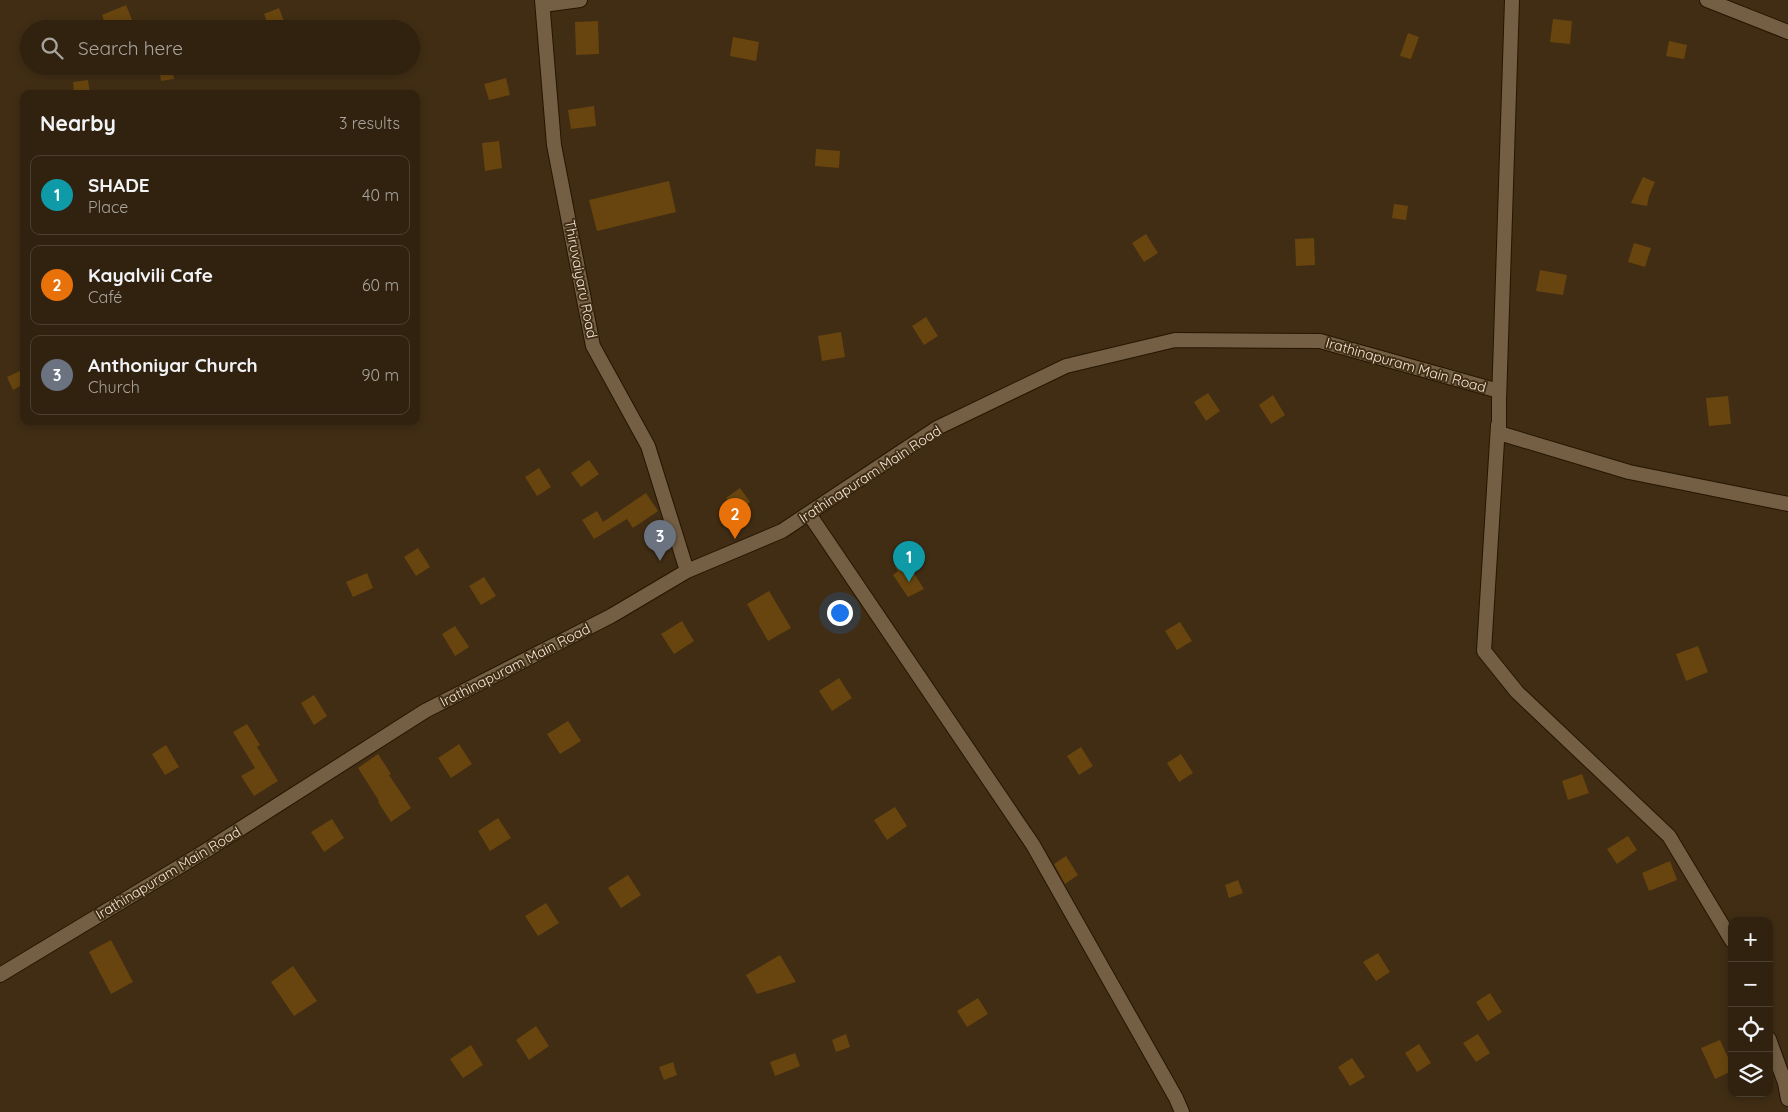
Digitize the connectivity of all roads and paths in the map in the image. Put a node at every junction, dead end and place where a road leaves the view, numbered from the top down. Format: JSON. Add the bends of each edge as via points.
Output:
{"nodes":[{"id":1,"x":580,"y":0,"type":"edge"},
{"id":2,"x":1512,"y":0,"type":"edge"},
{"id":3,"x":1708,"y":0,"type":"edge"},
{"id":4,"x":542,"y":3,"type":"edge"},
{"id":5,"x":1788,"y":32,"type":"edge"},
{"id":6,"x":1499,"y":416,"type":"junction"},
{"id":7,"x":1788,"y":504,"type":"edge"},
{"id":8,"x":809,"y":514,"type":"junction"},
{"id":9,"x":687,"y":571,"type":"junction"},
{"id":10,"x":1728,"y":934,"type":"edge"},
{"id":11,"x":0,"y":975,"type":"edge"},
{"id":12,"x":1773,"y":1050,"type":"edge"},
{"id":13,"x":1788,"y":1099,"type":"edge"},
{"id":14,"x":1182,"y":1112,"type":"edge"}],
"edges":[{"from":1,"to":4,"type":"street"},
{"from":2,"to":6,"type":"street"},
{"from":3,"to":5,"type":"street"},
{"from":4,"to":9,"type":"street","name":"Thiruvaiyaru Road","via":[[554,145],[593,346],[648,446]]},
{"from":6,"to":7,"type":"street","name":"Irathinapuram Main Road","via":[[1499,433],[1508,436],[1629,472]]},
{"from":6,"to":8,"type":"street","name":"Irathinapuram Main Road","via":[[1498,391],[1320,341],[1175,340],[1066,366],[937,428]]},
{"from":6,"to":10,"type":"street","via":[[1484,651],[1517,692],[1669,836]]},
{"from":8,"to":9,"type":"street","name":"Irathinapuram Main Road","via":[[782,531]]},
{"from":8,"to":14,"type":"street","via":[[1033,846]]},
{"from":9,"to":11,"type":"street","name":"Irathinapuram Main Road","via":[[611,616],[425,711],[208,850]]},
{"from":12,"to":13,"type":"street"}]}
